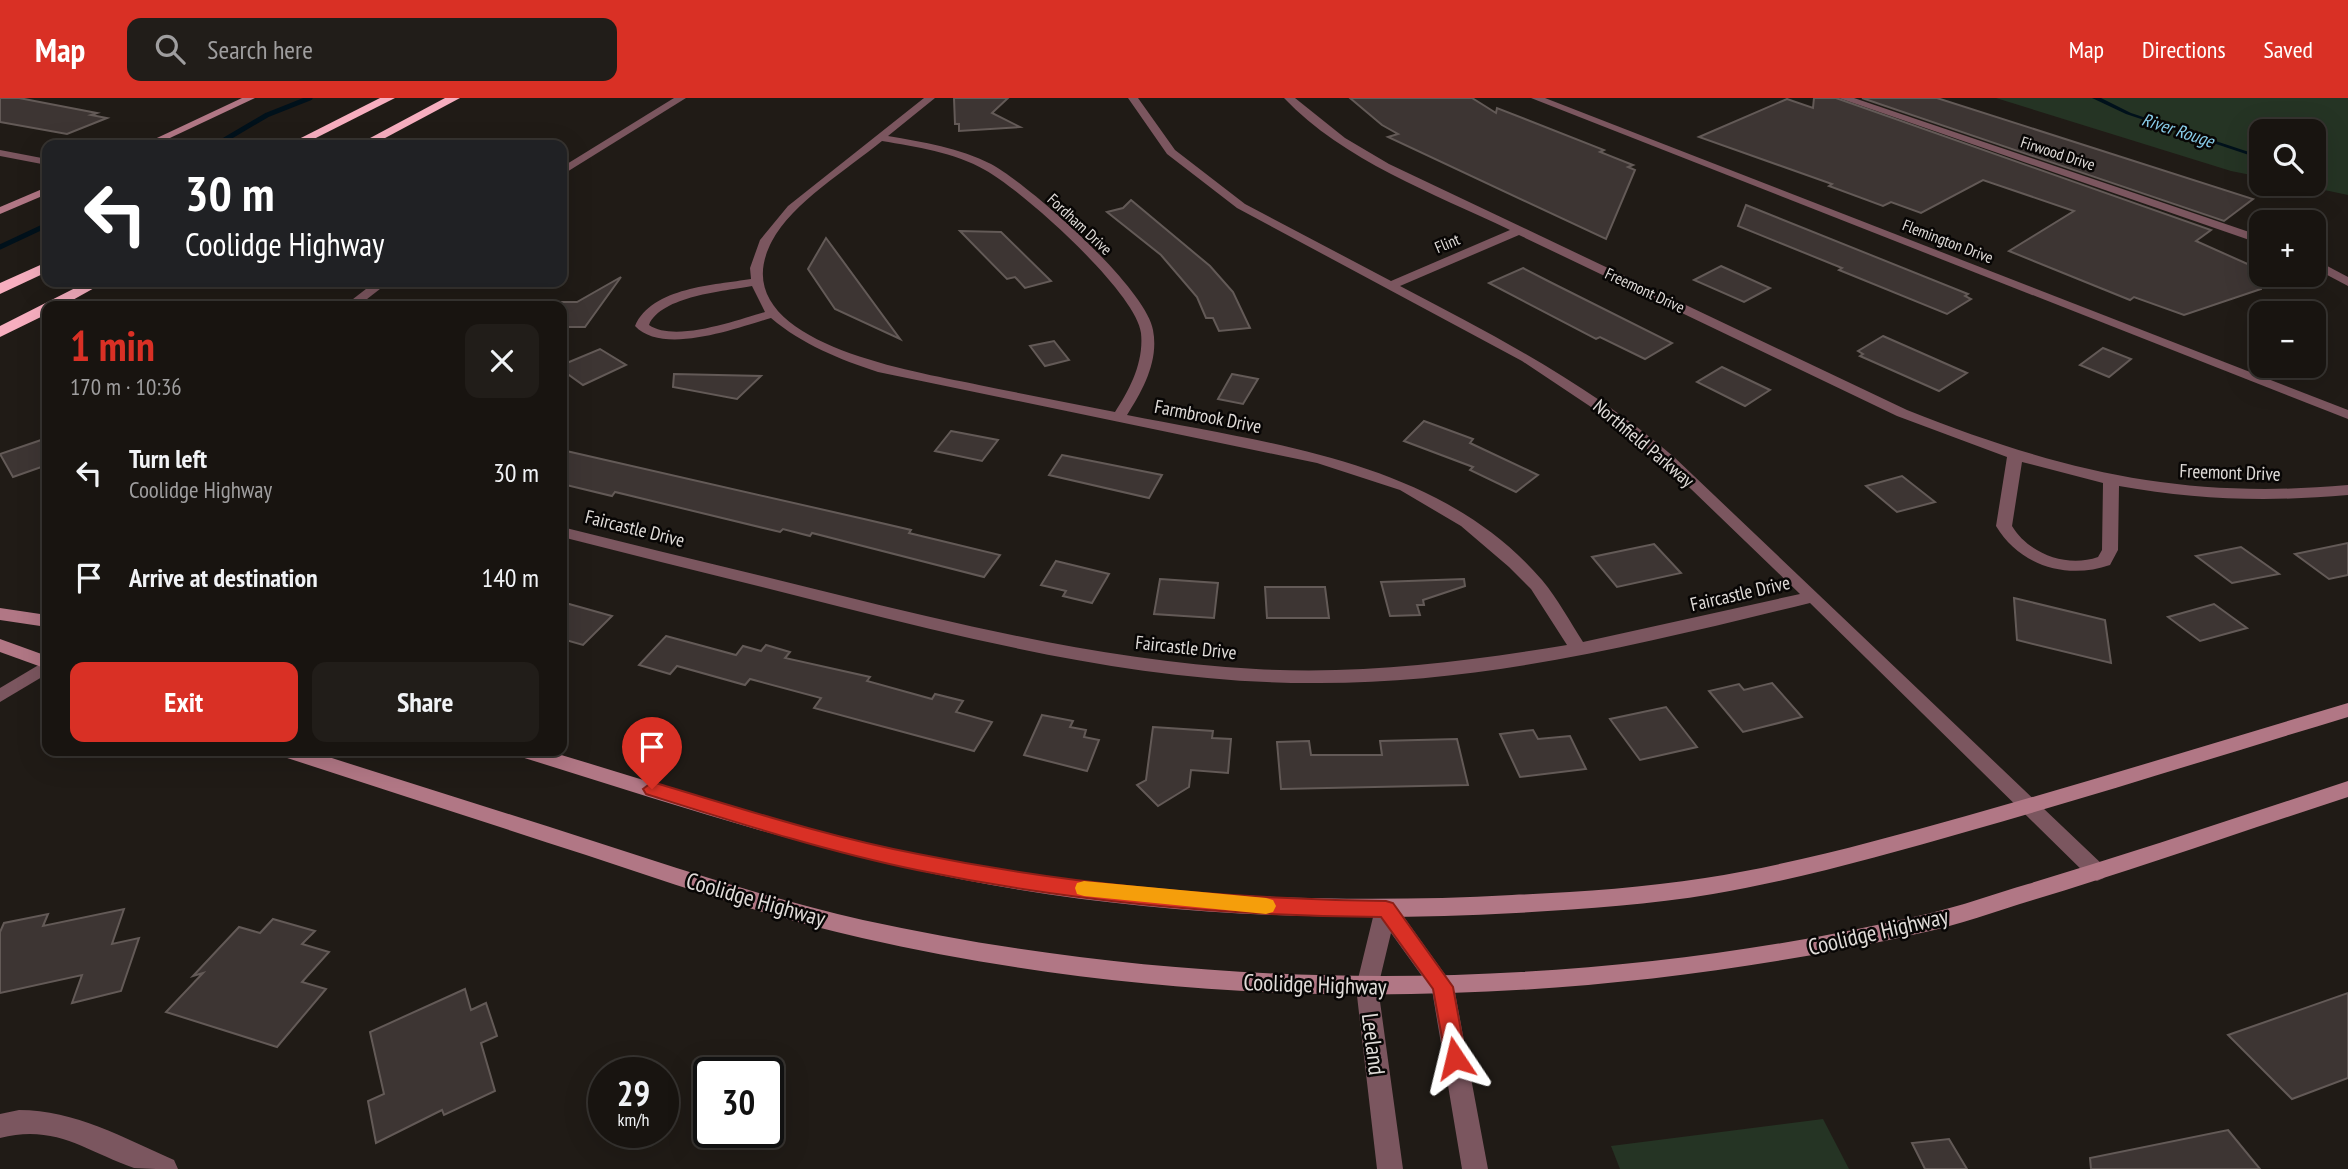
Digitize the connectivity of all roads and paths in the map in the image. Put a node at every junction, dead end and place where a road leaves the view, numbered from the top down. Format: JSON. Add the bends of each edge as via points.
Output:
{"nodes":[{"id":1,"x":250,"y":98,"type":"edge"},
{"id":2,"x":389,"y":98,"type":"edge"},
{"id":3,"x":454,"y":98,"type":"edge"},
{"id":4,"x":681,"y":98,"type":"edge"},
{"id":5,"x":930,"y":98,"type":"edge"},
{"id":6,"x":1132,"y":98,"type":"edge"},
{"id":7,"x":1289,"y":98,"type":"edge"},
{"id":8,"x":1536,"y":98,"type":"edge"},
{"id":9,"x":1844,"y":98,"type":"edge"},
{"id":10,"x":880,"y":138,"type":"junction"},
{"id":11,"x":158,"y":140,"type":"edge"},
{"id":12,"x":303,"y":140,"type":"edge"},
{"id":13,"x":373,"y":140,"type":"edge"},
{"id":14,"x":0,"y":153,"type":"edge"},
{"id":15,"x":42,"y":161,"type":"edge"},
{"id":16,"x":567,"y":169,"type":"edge"},
{"id":17,"x":42,"y":192,"type":"edge"},
{"id":18,"x":0,"y":211,"type":"edge"},
{"id":19,"x":1518,"y":231,"type":"junction"},
{"id":20,"x":2249,"y":236,"type":"edge"},
{"id":21,"x":42,"y":268,"type":"edge"},
{"id":22,"x":2326,"y":270,"type":"edge"},
{"id":23,"x":2347,"y":281,"type":"edge"},
{"id":24,"x":755,"y":282,"type":"junction"},
{"id":25,"x":1389,"y":286,"type":"junction"},
{"id":26,"x":88,"y":287,"type":"edge"},
{"id":27,"x":376,"y":287,"type":"edge"},
{"id":28,"x":0,"y":289,"type":"edge"},
{"id":29,"x":61,"y":301,"type":"edge"},
{"id":30,"x":357,"y":301,"type":"edge"},
{"id":31,"x":42,"y":311,"type":"edge"},
{"id":32,"x":772,"y":314,"type":"junction"},
{"id":33,"x":0,"y":332,"type":"edge"},
{"id":34,"x":2348,"y":415,"type":"edge"},
{"id":35,"x":1118,"y":418,"type":"junction"},
{"id":36,"x":2015,"y":456,"type":"junction"},
{"id":37,"x":2110,"y":481,"type":"junction"},
{"id":38,"x":2348,"y":489,"type":"edge"},
{"id":39,"x":567,"y":533,"type":"edge"},
{"id":40,"x":1813,"y":597,"type":"junction"},
{"id":41,"x":0,"y":614,"type":"edge"},
{"id":42,"x":42,"y":620,"type":"edge"},
{"id":43,"x":0,"y":645,"type":"edge"},
{"id":44,"x":1580,"y":651,"type":"junction"},
{"id":45,"x":42,"y":663,"type":"edge"},
{"id":46,"x":42,"y":668,"type":"edge"},
{"id":47,"x":0,"y":696,"type":"edge"},
{"id":48,"x":2348,"y":710,"type":"edge"},
{"id":49,"x":303,"y":756,"type":"edge"},
{"id":50,"x":543,"y":756,"type":"edge"},
{"id":51,"x":2348,"y":789,"type":"edge"},
{"id":52,"x":2029,"y":808,"type":"junction"},
{"id":53,"x":2097,"y":872,"type":"junction"},
{"id":54,"x":1386,"y":909,"type":"junction"},
{"id":55,"x":1367,"y":987,"type":"junction"},
{"id":56,"x":1443,"y":987,"type":"junction"},
{"id":57,"x":0,"y":1126,"type":"edge"},
{"id":58,"x":165,"y":1169,"type":"edge"},
{"id":59,"x":1390,"y":1169,"type":"edge"},
{"id":60,"x":1475,"y":1169,"type":"edge"}],
"edges":[{"from":1,"to":11,"type":"main road"},
{"from":2,"to":12,"type":"highway"},
{"from":3,"to":13,"type":"highway"},
{"from":4,"to":16,"type":"street"},
{"from":5,"to":10,"type":"street"},
{"from":6,"to":25,"type":"street","name":"Northfield Parkway","via":[[1171,152],[1241,206]]},
{"from":7,"to":19,"type":"street","name":"Freemont Drive","via":[[1357,150]]},
{"from":8,"to":34,"type":"street","name":"Flemington Drive"},
{"from":9,"to":20,"type":"street","name":"Firwood Drive"},
{"from":10,"to":24,"type":"street","via":[[780,220],[758,255]]},
{"from":10,"to":35,"type":"street","name":"Fordham Drive","via":[[936,148],[992,168],[1128,290],[1144,318],[1147,353],[1139,382]]},
{"from":14,"to":15,"type":"street"},
{"from":17,"to":18,"type":"main road"},
{"from":19,"to":25,"type":"street","name":"Flint"},
{"from":19,"to":36,"type":"street","name":"Freemont Drive","via":[[1902,413]]},
{"from":21,"to":28,"type":"highway"},
{"from":22,"to":23,"type":"street"},
{"from":24,"to":32,"type":"street","name":"Farmbrook Drive"},
{"from":24,"to":32,"type":"street","via":[[662,303],[645,314],[642,326],[653,334],[677,336]]},
{"from":25,"to":40,"type":"street","name":"Northfield Parkway","via":[[1527,358],[1599,404],[1669,460]]},
{"from":26,"to":29,"type":"highway"},
{"from":27,"to":30,"type":"street"},
{"from":31,"to":33,"type":"highway"},
{"from":32,"to":35,"type":"street","name":"Farmbrook Drive","via":[[794,333],[847,359]]},
{"from":35,"to":44,"type":"street","name":"Farmbrook Drive","via":[[1321,459],[1438,503],[1490,541],[1537,586]]},
{"from":36,"to":37,"type":"street","name":"Freemont Drive"},
{"from":36,"to":37,"type":"street","via":[[2004,519],[2007,534],[2025,550],[2054,563],[2084,567],[2104,561],[2110,550]]},
{"from":37,"to":38,"type":"street","name":"Freemont Drive","via":[[2242,496]]},
{"from":39,"to":44,"type":"street","name":"Faircastle Drive","via":[[966,631],[1140,665],[1314,677],[1458,670]]},
{"from":40,"to":44,"type":"street","name":"Faircastle Drive"},
{"from":40,"to":52,"type":"street","name":"Northfield Parkway"},
{"from":41,"to":42,"type":"main road"},
{"from":43,"to":45,"type":"main road"},
{"from":46,"to":47,"type":"lane"},
{"from":48,"to":52,"type":"main road"},
{"from":49,"to":55,"type":"main road","name":"Coolidge Highway","via":[[717,890],[868,930],[1051,963],[1143,974]]},
{"from":50,"to":54,"type":"main road","via":[[830,842],[917,862],[1112,892],[1292,908]]},
{"from":51,"to":53,"type":"main road","name":"Coolidge Highway"},
{"from":52,"to":53,"type":"street","name":"Northfield Parkway"},
{"from":52,"to":54,"type":"main road","via":[[1870,852],[1669,892]]},
{"from":53,"to":56,"type":"main road","name":"Coolidge Highway","via":[[1919,925],[1785,952],[1668,969]]},
{"from":54,"to":55,"type":"street","name":"Leeland"},
{"from":54,"to":56,"type":"street"},
{"from":55,"to":56,"type":"main road","name":"Coolidge Highway"},
{"from":55,"to":59,"type":"street","name":"Leeland"},
{"from":56,"to":60,"type":"street"},
{"from":57,"to":58,"type":"street","via":[[25,1119],[52,1122]]}]}
